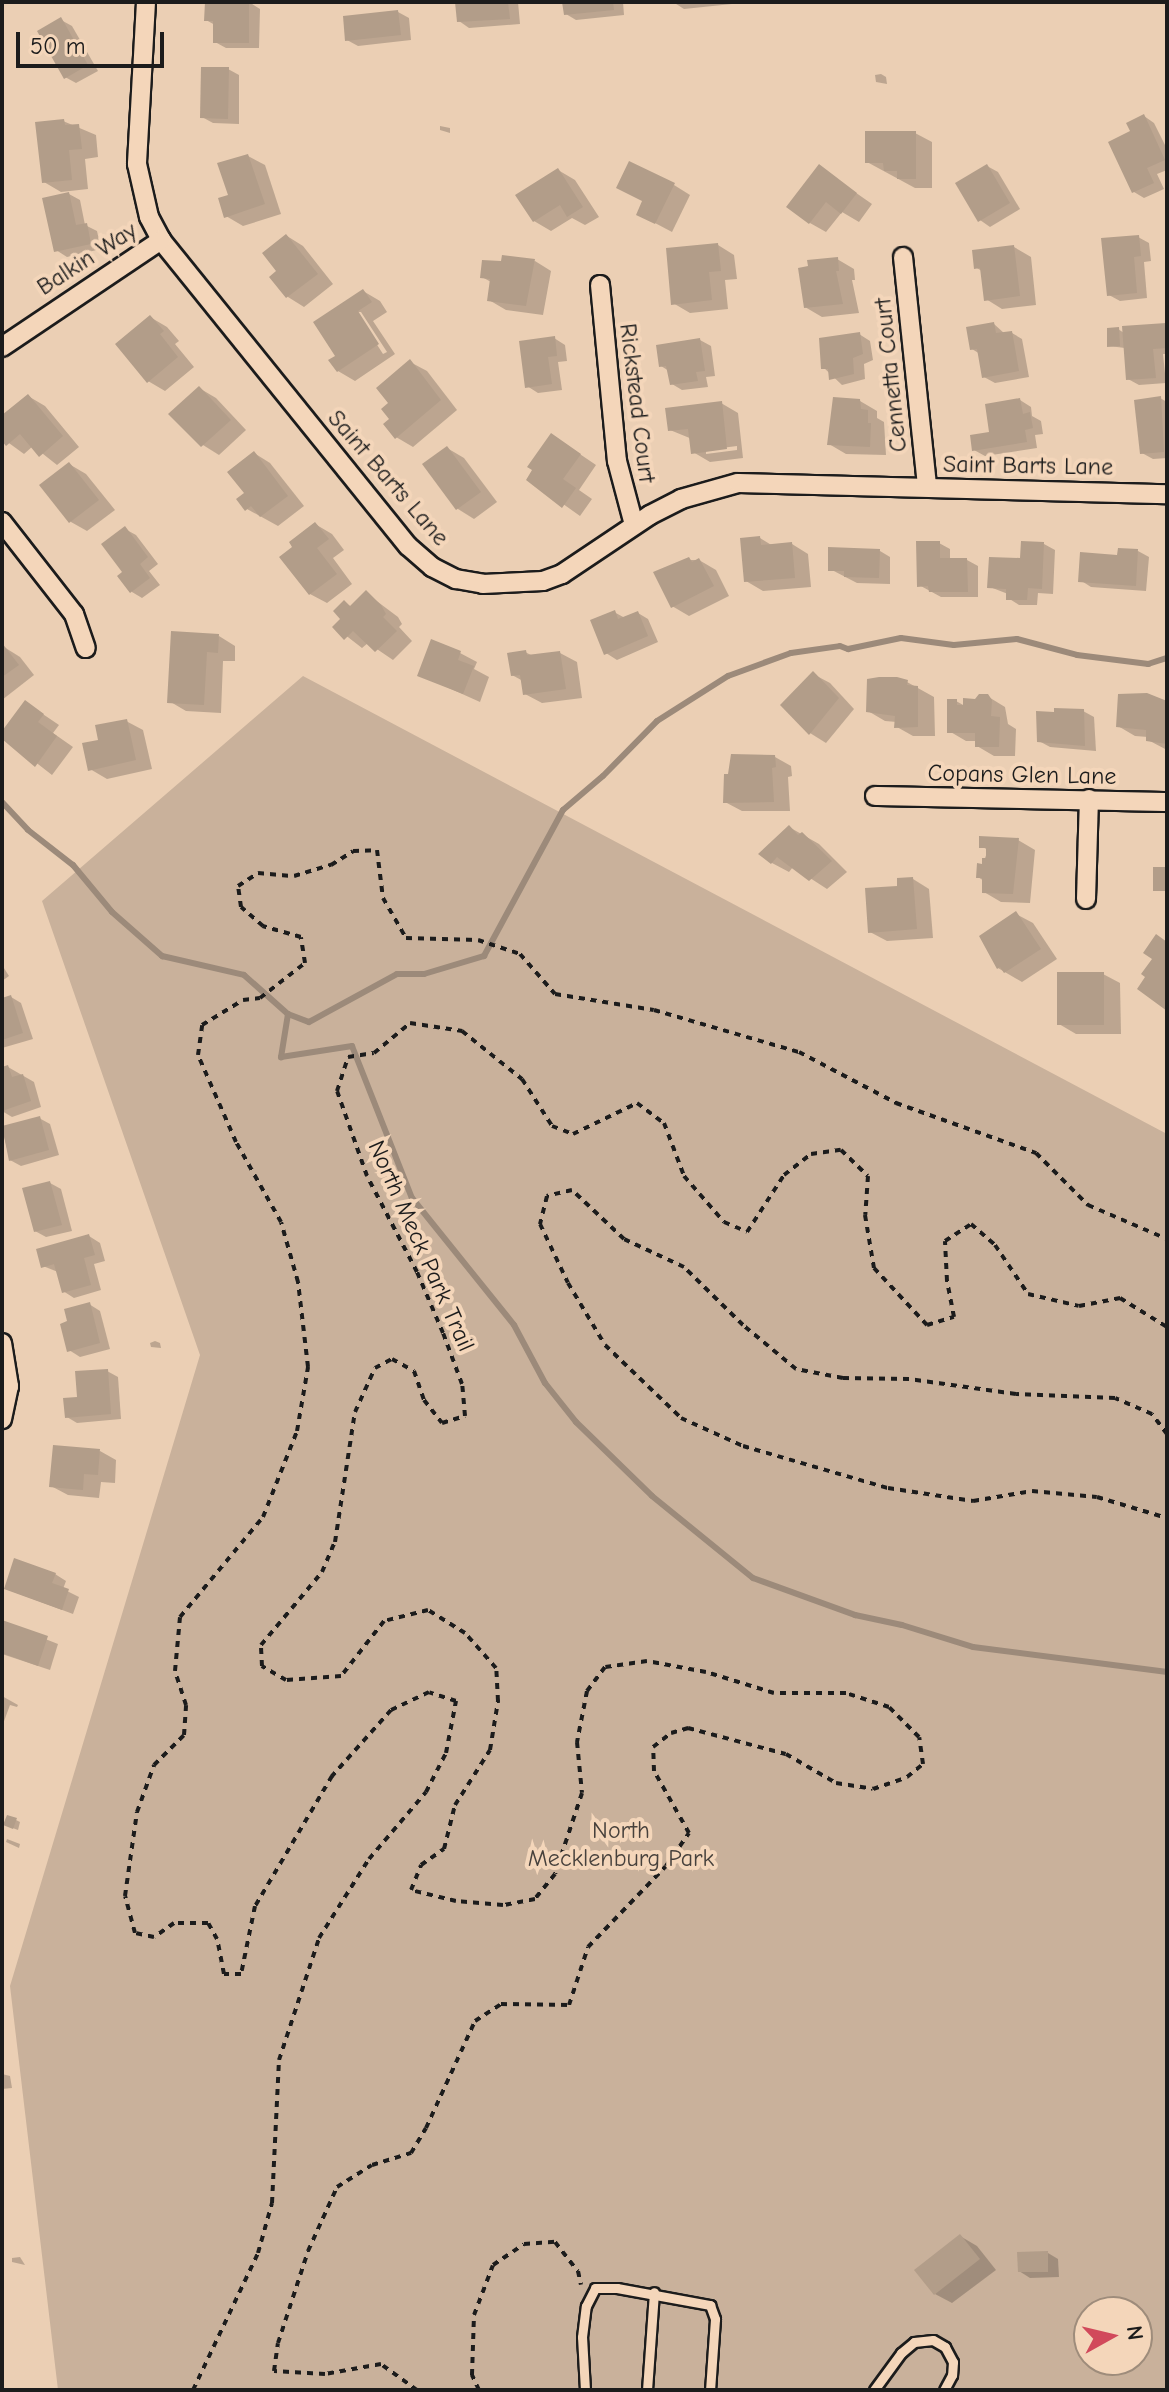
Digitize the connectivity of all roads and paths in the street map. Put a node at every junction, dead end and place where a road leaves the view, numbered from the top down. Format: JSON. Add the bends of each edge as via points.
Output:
{"nodes":[{"id":1,"x":146,"y":2,"type":"edge"},
{"id":2,"x":161,"y":240,"type":"junction"},
{"id":3,"x":903,"y":257,"type":"dead end"},
{"id":4,"x":600,"y":285,"type":"dead end"},
{"id":5,"x":2,"y":347,"type":"edge"},
{"id":6,"x":927,"y":487,"type":"junction"},
{"id":7,"x":1167,"y":494,"type":"edge"},
{"id":8,"x":2,"y":522,"type":"edge"},
{"id":9,"x":634,"y":525,"type":"junction"},
{"id":10,"x":86,"y":648,"type":"dead end"},
{"id":11,"x":875,"y":796,"type":"dead end"},
{"id":12,"x":1089,"y":799,"type":"junction"},
{"id":13,"x":1167,"y":802,"type":"edge"},
{"id":14,"x":1086,"y":899,"type":"dead end"},
{"id":15,"x":1167,"y":1239,"type":"edge"},
{"id":16,"x":1167,"y":1327,"type":"edge"},
{"id":17,"x":2,"y":1343,"type":"edge"},
{"id":18,"x":2,"y":1419,"type":"edge"},
{"id":19,"x":1167,"y":1434,"type":"edge"},
{"id":20,"x":1167,"y":1518,"type":"edge"},
{"id":21,"x":654,"y":2292,"type":"junction"},
{"id":22,"x":586,"y":2306,"type":"junction"},
{"id":23,"x":193,"y":2390,"type":"edge"},
{"id":24,"x":417,"y":2390,"type":"edge"},
{"id":25,"x":479,"y":2390,"type":"edge"},
{"id":26,"x":585,"y":2390,"type":"edge"},
{"id":27,"x":647,"y":2390,"type":"edge"},
{"id":28,"x":710,"y":2390,"type":"edge"},
{"id":29,"x":874,"y":2390,"type":"edge"},
{"id":30,"x":944,"y":2390,"type":"edge"}],
"edges":[{"from":1,"to":2,"type":"street","name":"Saint Barts Lane","via":[[137,164],[149,217]]},
{"from":2,"to":5,"type":"street","name":"Balkin Way"},
{"from":2,"to":9,"type":"street","name":"Saint Barts Lane","via":[[383,516],[432,567],[483,584],[543,581]]},
{"from":3,"to":6,"type":"street","name":"Cennetta Court"},
{"from":4,"to":9,"type":"street","name":"Rickstead Court","via":[[617,461]]},
{"from":6,"to":7,"type":"street","name":"Saint Barts Lane"},
{"from":6,"to":9,"type":"street","name":"Saint Barts Lane","via":[[738,483],[681,499]]},
{"from":8,"to":10,"type":"street","via":[[74,614]]},
{"from":11,"to":12,"type":"street","name":"Copans Glen Lane"},
{"from":12,"to":13,"type":"street","name":"Copans Glen Lane"},
{"from":12,"to":14,"type":"street"},
{"from":15,"to":23,"type":"path","via":[[1088,1205],[1036,1153],[896,1103],[799,1052],[654,1010],[555,994],[520,954],[478,940],[406,938],[383,898],[377,850],[353,851],[331,865],[294,876],[258,873],[238,886],[241,907],[263,926],[301,937],[305,963],[260,998],[243,1000],[202,1025],[198,1055],[236,1142],[281,1222],[298,1282],[308,1367],[297,1431],[263,1517],[180,1617],[175,1671],[186,1705],[184,1735],[154,1765],[137,1812],[125,1896],[135,1933],[154,1937],[174,1923],[208,1923],[224,1974],[241,1974],[255,1906],[332,1776],[391,1710],[429,1692],[456,1701],[446,1753],[426,1792],[369,1859],[319,1938],[279,2060],[268,2215],[258,2253]]},
{"from":16,"to":24,"type":"path","name":"North Meck Park Trail","via":[[1120,1298],[1079,1306],[1028,1294],[995,1245],[971,1224],[945,1241],[954,1317],[927,1325],[874,1268],[865,1215],[868,1176],[841,1150],[811,1154],[784,1175],[747,1232],[724,1222],[684,1176],[664,1123],[637,1103],[573,1134],[552,1126],[522,1079],[462,1031],[410,1023],[374,1053],[348,1057],[337,1091],[367,1176],[443,1333],[462,1384],[465,1416],[442,1423],[424,1400],[414,1371],[392,1359],[375,1368],[355,1412],[335,1542],[322,1572],[261,1645],[262,1666],[286,1680],[341,1676],[384,1621],[428,1610],[465,1633],[496,1668],[498,1701],[490,1750],[455,1805],[444,1849],[421,1865],[411,1890],[503,1905],[535,1899],[555,1874],[582,1793],[579,1729],[587,1691],[605,1667],[647,1661],[774,1693],[846,1693],[889,1707],[919,1737],[923,1764],[907,1777],[873,1789],[836,1783],[786,1754],[688,1728],[653,1747],[654,1771],[689,1833],[666,1866],[588,1947],[569,2005],[501,2004],[475,2021],[411,2153],[372,2165],[337,2187],[308,2251],[274,2371],[325,2374],[381,2364]]},
{"from":17,"to":18,"type":"street","via":[[9,1386]]},
{"from":19,"to":20,"type":"path","via":[[1152,1414],[1115,1398],[1016,1394],[796,1369],[684,1267],[624,1239],[572,1190],[547,1196],[540,1224],[605,1345],[681,1418],[743,1446],[888,1488],[973,1501],[1032,1491],[1097,1497]]},
{"from":21,"to":22,"type":"lane","via":[[595,2288]]},
{"from":21,"to":27,"type":"lane"},
{"from":21,"to":28,"type":"lane","via":[[710,2305],[715,2319]]},
{"from":22,"to":25,"type":"path","via":[[578,2271],[555,2242],[524,2244],[493,2265],[474,2315],[472,2375]]},
{"from":22,"to":26,"type":"lane"},
{"from":29,"to":30,"type":"lane","via":[[901,2353],[914,2342],[933,2340],[945,2347],[953,2362]]}]}
